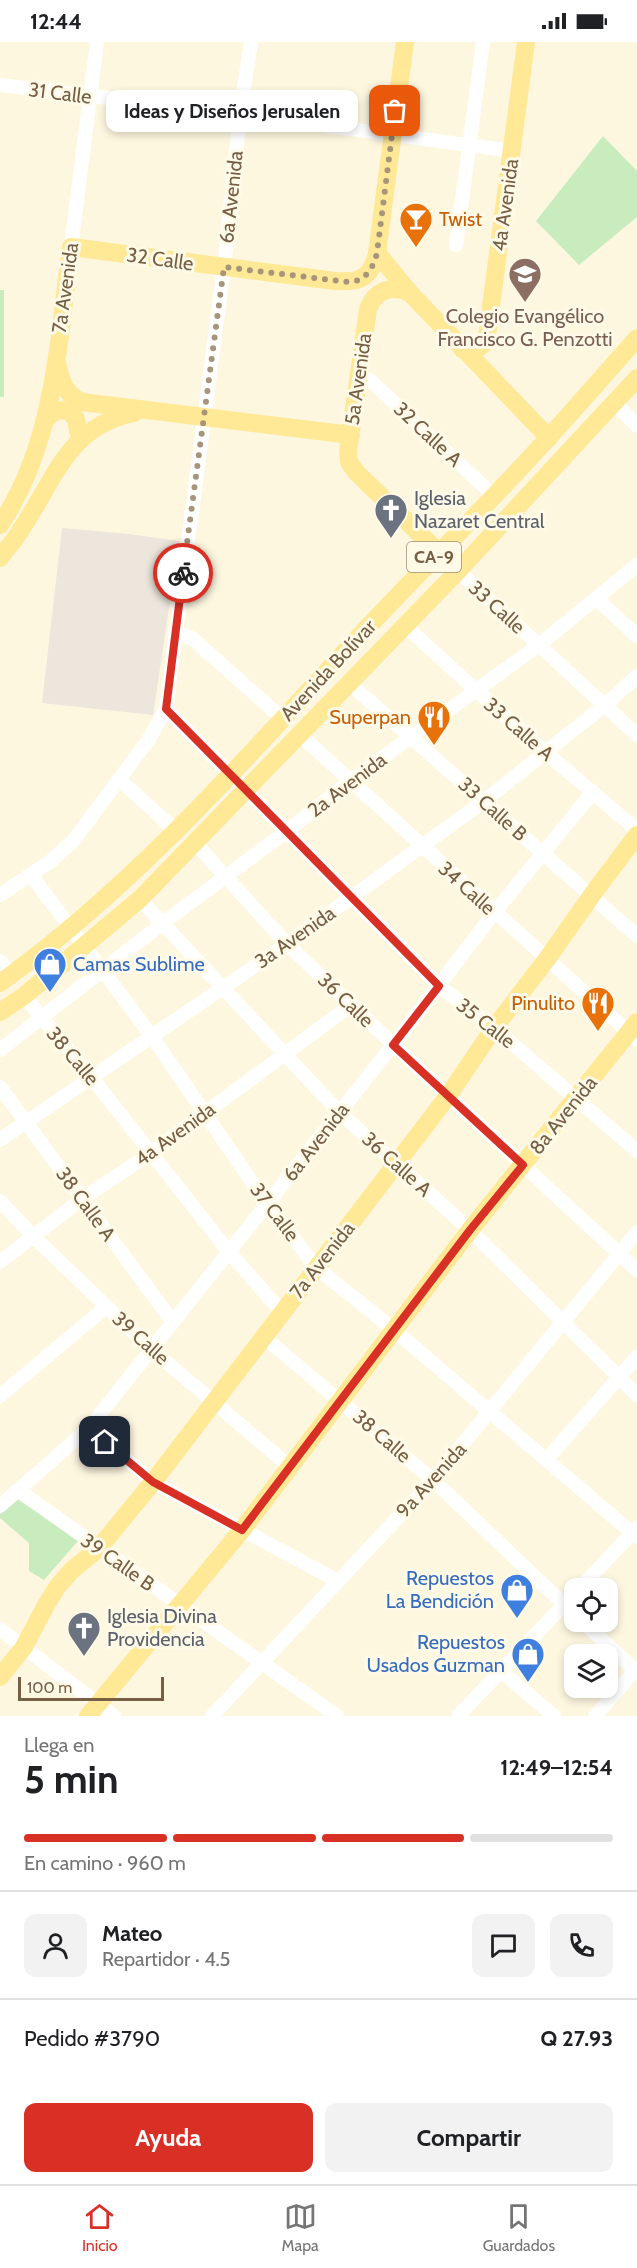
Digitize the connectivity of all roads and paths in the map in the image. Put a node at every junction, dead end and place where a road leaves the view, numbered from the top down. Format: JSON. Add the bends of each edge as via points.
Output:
{"nodes":[{"id":1,"x":97,"y":42,"type":"edge"},
{"id":2,"x":251,"y":42,"type":"edge"},
{"id":3,"x":405,"y":42,"type":"edge"},
{"id":4,"x":483,"y":42,"type":"edge"},
{"id":5,"x":526,"y":42,"type":"edge"},
{"id":6,"x":0,"y":85,"type":"edge"},
{"id":7,"x":90,"y":96,"type":"junction"},
{"id":8,"x":240,"y":114,"type":"junction"},
{"id":9,"x":392,"y":134,"type":"junction"},
{"id":10,"x":469,"y":147,"type":"junction"},
{"id":11,"x":512,"y":152,"type":"junction"},
{"id":12,"x":456,"y":244,"type":"dead end"},
{"id":13,"x":71,"y":246,"type":"junction"},
{"id":14,"x":377,"y":253,"type":"junction"},
{"id":15,"x":224,"y":267,"type":"junction"},
{"id":16,"x":335,"y":281,"type":"junction"},
{"id":17,"x":410,"y":293,"type":"junction"},
{"id":18,"x":365,"y":322,"type":"junction"},
{"id":19,"x":637,"y":338,"type":"edge"},
{"id":20,"x":462,"y":349,"type":"junction"},
{"id":21,"x":56,"y":357,"type":"junction"},
{"id":22,"x":360,"y":378,"type":"junction"},
{"id":23,"x":637,"y":378,"type":"edge"},
{"id":24,"x":615,"y":403,"type":"junction"},
{"id":25,"x":145,"y":411,"type":"junction"},
{"id":26,"x":115,"y":417,"type":"junction"},
{"id":27,"x":203,"y":417,"type":"junction"},
{"id":28,"x":46,"y":419,"type":"junction"},
{"id":29,"x":637,"y":426,"type":"edge"},
{"id":30,"x":78,"y":431,"type":"junction"},
{"id":31,"x":351,"y":435,"type":"junction"},
{"id":32,"x":549,"y":438,"type":"junction"},
{"id":33,"x":55,"y":470,"type":"junction"},
{"id":34,"x":494,"y":496,"type":"junction"},
{"id":35,"x":0,"y":525,"type":"edge"},
{"id":36,"x":438,"y":553,"type":"junction"},
{"id":37,"x":0,"y":558,"type":"edge"},
{"id":38,"x":637,"y":565,"type":"edge"},
{"id":39,"x":458,"y":571,"type":"junction"},
{"id":40,"x":597,"y":599,"type":"junction"},
{"id":41,"x":404,"y":625,"type":"junction"},
{"id":42,"x":175,"y":631,"type":"junction"},
{"id":43,"x":637,"y":636,"type":"edge"},
{"id":44,"x":539,"y":645,"type":"junction"},
{"id":45,"x":637,"y":676,"type":"edge"},
{"id":46,"x":348,"y":682,"type":"junction"},
{"id":47,"x":476,"y":691,"type":"junction"},
{"id":48,"x":605,"y":705,"type":"junction"},
{"id":49,"x":166,"y":709,"type":"junction"},
{"id":50,"x":283,"y":719,"type":"junction"},
{"id":51,"x":299,"y":734,"type":"junction"},
{"id":52,"x":637,"y":735,"type":"edge"},
{"id":53,"x":412,"y":736,"type":"junction"},
{"id":54,"x":546,"y":753,"type":"junction"},
{"id":55,"x":230,"y":775,"type":"junction"},
{"id":56,"x":119,"y":779,"type":"junction"},
{"id":57,"x":350,"y":780,"type":"junction"},
{"id":58,"x":246,"y":791,"type":"junction"},
{"id":59,"x":593,"y":792,"type":"junction"},
{"id":60,"x":484,"y":801,"type":"junction"},
{"id":61,"x":175,"y":830,"type":"junction"},
{"id":62,"x":637,"y":830,"type":"edge"},
{"id":63,"x":287,"y":831,"type":"junction"},
{"id":64,"x":637,"y":835,"type":"edge"},
{"id":65,"x":195,"y":843,"type":"junction"},
{"id":66,"x":421,"y":846,"type":"junction"},
{"id":67,"x":542,"y":853,"type":"junction"},
{"id":68,"x":31,"y":875,"type":"junction"},
{"id":69,"x":225,"y":877,"type":"junction"},
{"id":70,"x":0,"y":895,"type":"edge"},
{"id":71,"x":592,"y":895,"type":"junction"},
{"id":72,"x":351,"y":897,"type":"junction"},
{"id":73,"x":140,"y":899,"type":"junction"},
{"id":74,"x":494,"y":913,"type":"junction"},
{"id":75,"x":163,"y":923,"type":"junction"},
{"id":76,"x":71,"y":927,"type":"junction"},
{"id":77,"x":637,"y":936,"type":"edge"},
{"id":78,"x":287,"y":944,"type":"junction"},
{"id":79,"x":84,"y":945,"type":"junction"},
{"id":80,"x":547,"y":959,"type":"junction"},
{"id":81,"x":102,"y":971,"type":"junction"},
{"id":82,"x":4,"y":973,"type":"edge"},
{"id":83,"x":439,"y":986,"type":"junction"},
{"id":84,"x":224,"y":987,"type":"junction"},
{"id":85,"x":24,"y":996,"type":"junction"},
{"id":86,"x":351,"y":1005,"type":"junction"},
{"id":87,"x":0,"y":1012,"type":"edge"},
{"id":88,"x":42,"y":1019,"type":"junction"},
{"id":89,"x":494,"y":1028,"type":"junction"},
{"id":90,"x":634,"y":1032,"type":"edge"},
{"id":91,"x":151,"y":1035,"type":"junction"},
{"id":92,"x":393,"y":1045,"type":"junction"},
{"id":93,"x":0,"y":1050,"type":"edge"},
{"id":94,"x":284,"y":1055,"type":"junction"},
{"id":95,"x":92,"y":1078,"type":"junction"},
{"id":96,"x":0,"y":1087,"type":"edge"},
{"id":97,"x":448,"y":1096,"type":"junction"},
{"id":98,"x":577,"y":1098,"type":"junction"},
{"id":99,"x":204,"y":1112,"type":"junction"},
{"id":100,"x":339,"y":1112,"type":"junction"},
{"id":101,"x":26,"y":1121,"type":"junction"},
{"id":102,"x":0,"y":1140,"type":"edge"},
{"id":103,"x":637,"y":1151,"type":"edge"},
{"id":104,"x":151,"y":1153,"type":"junction"},
{"id":105,"x":396,"y":1164,"type":"junction"},
{"id":106,"x":523,"y":1165,"type":"junction"},
{"id":107,"x":82,"y":1199,"type":"junction"},
{"id":108,"x":0,"y":1200,"type":"edge"},
{"id":109,"x":267,"y":1204,"type":"junction"},
{"id":110,"x":470,"y":1230,"type":"junction"},
{"id":111,"x":637,"y":1232,"type":"edge"},
{"id":112,"x":33,"y":1236,"type":"junction"},
{"id":113,"x":229,"y":1252,"type":"junction"},
{"id":114,"x":619,"y":1254,"type":"junction"},
{"id":115,"x":0,"y":1262,"type":"edge"},
{"id":116,"x":317,"y":1268,"type":"junction"},
{"id":117,"x":637,"y":1270,"type":"edge"},
{"id":118,"x":106,"y":1307,"type":"junction"},
{"id":119,"x":282,"y":1312,"type":"junction"},
{"id":120,"x":172,"y":1321,"type":"junction"},
{"id":121,"x":564,"y":1322,"type":"junction"},
{"id":122,"x":394,"y":1330,"type":"junction"},
{"id":123,"x":264,"y":1337,"type":"junction"},
{"id":124,"x":151,"y":1349,"type":"junction"},
{"id":125,"x":637,"y":1357,"type":"edge"},
{"id":126,"x":619,"y":1377,"type":"junction"},
{"id":127,"x":637,"y":1395,"type":"edge"},
{"id":128,"x":0,"y":1396,"type":"edge"},
{"id":129,"x":214,"y":1401,"type":"junction"},
{"id":130,"x":340,"y":1401,"type":"junction"},
{"id":131,"x":490,"y":1413,"type":"junction"},
{"id":132,"x":89,"y":1428,"type":"junction"},
{"id":133,"x":546,"y":1460,"type":"junction"},
{"id":134,"x":290,"y":1467,"type":"junction"},
{"id":135,"x":433,"y":1480,"type":"junction"},
{"id":136,"x":153,"y":1482,"type":"junction"},
{"id":137,"x":18,"y":1490,"type":"junction"},
{"id":138,"x":0,"y":1506,"type":"edge"},
{"id":139,"x":242,"y":1530,"type":"junction"},
{"id":140,"x":635,"y":1533,"type":"edge"},
{"id":141,"x":98,"y":1549,"type":"junction"},
{"id":142,"x":590,"y":1578,"type":"edge"},
{"id":143,"x":338,"y":1581,"type":"junction"},
{"id":144,"x":564,"y":1598,"type":"edge"},
{"id":145,"x":180,"y":1606,"type":"junction"},
{"id":146,"x":564,"y":1611,"type":"edge"},
{"id":147,"x":0,"y":1629,"type":"edge"},
{"id":148,"x":594,"y":1632,"type":"edge"},
{"id":149,"x":24,"y":1647,"type":"junction"},
{"id":150,"x":261,"y":1663,"type":"junction"},
{"id":151,"x":636,"y":1670,"type":"edge"},
{"id":152,"x":501,"y":1671,"type":"junction"},
{"id":153,"x":0,"y":1677,"type":"edge"},
{"id":154,"x":94,"y":1710,"type":"edge"},
{"id":155,"x":329,"y":1714,"type":"edge"},
{"id":156,"x":114,"y":1716,"type":"edge"},
{"id":157,"x":212,"y":1716,"type":"edge"},
{"id":158,"x":458,"y":1716,"type":"edge"},
{"id":159,"x":554,"y":1716,"type":"edge"},
{"id":160,"x":595,"y":1716,"type":"edge"}],
"edges":[{"from":1,"to":7,"type":"street","name":"7a Avenida"},
{"from":2,"to":8,"type":"street","name":"6a Avenida"},
{"from":3,"to":9,"type":"main road"},
{"from":4,"to":10,"type":"street"},
{"from":5,"to":11,"type":"main road","name":"4a Avenida"},
{"from":6,"to":7,"type":"street","name":"31 Calle"},
{"from":7,"to":8,"type":"street","name":"31 Calle"},
{"from":7,"to":13,"type":"street","name":"7a Avenida"},
{"from":8,"to":9,"type":"street","name":"31 Calle"},
{"from":8,"to":15,"type":"street","name":"6a Avenida"},
{"from":9,"to":10,"type":"street","name":"31 Calle"},
{"from":9,"to":14,"type":"main road"},
{"from":10,"to":11,"type":"street","name":"31 Calle"},
{"from":10,"to":12,"type":"street"},
{"from":11,"to":20,"type":"main road","name":"4a Avenida","via":[[486,339],[476,349]]},
{"from":13,"to":15,"type":"main road","name":"32 Calle"},
{"from":13,"to":21,"type":"main road","name":"7a Avenida"},
{"from":14,"to":16,"type":"main road","name":"32 Calle","via":[[363,278]]},
{"from":14,"to":17,"type":"main road"},
{"from":15,"to":16,"type":"main road","name":"32 Calle"},
{"from":15,"to":27,"type":"street","name":"6a Avenida"},
{"from":16,"to":18,"type":"main road","name":"5a Avenida","via":[[357,296]]},
{"from":17,"to":18,"type":"main road","name":"5a Avenida","via":[[394,289],[381,292],[372,300]]},
{"from":17,"to":20,"type":"main road"},
{"from":18,"to":22,"type":"main road","name":"5a Avenida"},
{"from":19,"to":32,"type":"main road","name":"Avenida Bolívar","number":"CA-9"},
{"from":20,"to":32,"type":"main road"},
{"from":21,"to":25,"type":"main road","via":[[62,383],[76,399]]},
{"from":21,"to":28,"type":"main road","name":"7a Avenida"},
{"from":22,"to":31,"type":"main road","name":"5a Avenida"},
{"from":22,"to":34,"type":"street","name":"32 Calle A","via":[[370,381]]},
{"from":23,"to":24,"type":"main road","name":"Avenida Bolívar","number":"CA-9"},
{"from":24,"to":29,"type":"street"},
{"from":24,"to":39,"type":"main road","name":"Avenida Bolívar","number":"CA-9"},
{"from":25,"to":26,"type":"main road"},
{"from":25,"to":27,"type":"main road"},
{"from":26,"to":30,"type":"main road"},
{"from":26,"to":33,"type":"main road","via":[[81,439]]},
{"from":27,"to":31,"type":"main road"},
{"from":27,"to":42,"type":"street","name":"6a Avenida"},
{"from":28,"to":30,"type":"main road","via":[[56,410],[69,411],[76,419]]},
{"from":28,"to":35,"type":"main road","name":"7a Avenida","via":[[35,458],[15,503]]},
{"from":30,"to":33,"type":"main road"},
{"from":31,"to":36,"type":"main road","name":"33 Calle","via":[[349,462],[356,472]]},
{"from":32,"to":34,"type":"main road","name":"Avenida Bolívar","number":"CA-9"},
{"from":33,"to":37,"type":"main road","via":[[23,528]]},
{"from":34,"to":36,"type":"main road","name":"Avenida Bolívar","number":"CA-9"},
{"from":36,"to":39,"type":"main road","name":"33 Calle"},
{"from":36,"to":50,"type":"main road","name":"Avenida Bolívar","number":"CA-9"},
{"from":38,"to":40,"type":"street","name":"2a Avenida"},
{"from":39,"to":41,"type":"main road","name":"Avenida Bolívar","number":"CA-9"},
{"from":39,"to":44,"type":"street","name":"33 Calle"},
{"from":40,"to":43,"type":"street"},
{"from":40,"to":44,"type":"street","name":"2a Avenida"},
{"from":41,"to":46,"type":"main road","name":"Avenida Bolívar","number":"CA-9"},
{"from":41,"to":47,"type":"street","name":"33 Calle A"},
{"from":42,"to":49,"type":"street","name":"6a Avenida"},
{"from":42,"to":50,"type":"street","via":[[193,639]]},
{"from":44,"to":47,"type":"street","name":"2a Avenida"},
{"from":44,"to":48,"type":"street","name":"33 Calle"},
{"from":45,"to":48,"type":"street","name":"3a Avenida"},
{"from":46,"to":51,"type":"main road","name":"Avenida Bolívar","number":"CA-9"},
{"from":46,"to":53,"type":"street","name":"33 Calle B"},
{"from":47,"to":53,"type":"street","name":"2a Avenida"},
{"from":47,"to":54,"type":"street","name":"33 Calle A"},
{"from":48,"to":52,"type":"street","name":"33 Calle"},
{"from":48,"to":54,"type":"street","name":"3a Avenida"},
{"from":49,"to":55,"type":"street","name":"35 Calle"},
{"from":49,"to":56,"type":"street","name":"6a Avenida"},
{"from":50,"to":55,"type":"main road","name":"Avenida Bolívar","number":"CA-9"},
{"from":51,"to":57,"type":"street","name":"34 Calle"},
{"from":51,"to":58,"type":"main road","name":"Avenida Bolívar","number":"CA-9"},
{"from":53,"to":57,"type":"street","name":"2a Avenida"},
{"from":53,"to":60,"type":"street","name":"33 Calle B"},
{"from":54,"to":59,"type":"street","name":"33 Calle A"},
{"from":54,"to":60,"type":"street","name":"3a Avenida"},
{"from":55,"to":58,"type":"street","name":"35 Calle"},
{"from":55,"to":61,"type":"main road","name":"Avenida Bolívar","number":"CA-9"},
{"from":56,"to":61,"type":"street"},
{"from":56,"to":68,"type":"street","name":"6a Avenida","via":[[74,840]]},
{"from":57,"to":63,"type":"street","name":"2a Avenida"},
{"from":57,"to":66,"type":"street","name":"34 Calle"},
{"from":58,"to":63,"type":"street","name":"35 Calle"},
{"from":58,"to":65,"type":"main road","name":"Avenida Bolívar","number":"CA-9"},
{"from":59,"to":62,"type":"street","name":"33 Calle A"},
{"from":59,"to":67,"type":"street","name":"6a Avenida"},
{"from":60,"to":66,"type":"street","name":"3a Avenida"},
{"from":60,"to":67,"type":"street","name":"33 Calle B"},
{"from":61,"to":76,"type":"main road","name":"Avenida Bolívar","number":"CA-9","via":[[127,880]]},
{"from":63,"to":69,"type":"street","name":"2a Avenida"},
{"from":63,"to":72,"type":"street","name":"35 Calle"},
{"from":64,"to":71,"type":"main road","name":"7a Avenida"},
{"from":65,"to":69,"type":"street","name":"36 Calle"},
{"from":65,"to":73,"type":"main road","name":"Avenida Bolívar","number":"CA-9"},
{"from":66,"to":72,"type":"street","name":"3a Avenida"},
{"from":66,"to":74,"type":"street","name":"34 Calle"},
{"from":67,"to":71,"type":"street","name":"33 Calle B"},
{"from":67,"to":74,"type":"street","name":"6a Avenida"},
{"from":68,"to":70,"type":"street","name":"6a Avenida"},
{"from":68,"to":76,"type":"street","name":"37 Calle"},
{"from":69,"to":75,"type":"street","name":"2a Avenida"},
{"from":69,"to":78,"type":"street","name":"36 Calle"},
{"from":71,"to":77,"type":"street","name":"33 Calle B"},
{"from":71,"to":80,"type":"main road","name":"7a Avenida"},
{"from":72,"to":78,"type":"street","name":"3a Avenida"},
{"from":72,"to":83,"type":"street","name":"35 Calle"},
{"from":73,"to":75,"type":"street","name":"36 Calle A"},
{"from":73,"to":79,"type":"main road","name":"Avenida Bolívar","number":"CA-9"},
{"from":74,"to":80,"type":"street","name":"34 Calle"},
{"from":74,"to":83,"type":"street","name":"6a Avenida"},
{"from":75,"to":81,"type":"street","name":"2a Avenida"},
{"from":75,"to":84,"type":"street","name":"36 Calle A"},
{"from":76,"to":79,"type":"street","name":"37 Calle"},
{"from":76,"to":82,"type":"main road","name":"Avenida Bolívar","number":"CA-9"},
{"from":78,"to":84,"type":"street","name":"3a Avenida"},
{"from":78,"to":86,"type":"street","name":"36 Calle"},
{"from":79,"to":81,"type":"street","name":"37 Calle"},
{"from":79,"to":85,"type":"main road","name":"Avenida Bolívar","number":"CA-9"},
{"from":80,"to":89,"type":"main road","name":"7a Avenida"},
{"from":80,"to":90,"type":"street","name":"34 Calle"},
{"from":81,"to":88,"type":"street","name":"2a Avenida"},
{"from":81,"to":91,"type":"street","name":"37 Calle"},
{"from":83,"to":89,"type":"street","name":"35 Calle"},
{"from":83,"to":92,"type":"street","name":"6a Avenida"},
{"from":84,"to":91,"type":"street","name":"3a Avenida"},
{"from":84,"to":94,"type":"street","name":"36 Calle A"},
{"from":85,"to":87,"type":"main road","name":"Avenida Bolívar","number":"CA-9"},
{"from":85,"to":88,"type":"street","name":"38 Calle"},
{"from":86,"to":92,"type":"street","name":"36 Calle"},
{"from":86,"to":94,"type":"street","name":"4a Avenida"},
{"from":88,"to":93,"type":"street","name":"2a Avenida"},
{"from":88,"to":95,"type":"street","name":"38 Calle"},
{"from":89,"to":97,"type":"main road","name":"7a Avenida"},
{"from":89,"to":98,"type":"street","name":"35 Calle"},
{"from":90,"to":98,"type":"main road","name":"8a Avenida"},
{"from":91,"to":95,"type":"street","name":"3a Avenida"},
{"from":91,"to":99,"type":"street","name":"37 Calle"},
{"from":92,"to":97,"type":"street","name":"36 Calle"},
{"from":92,"to":100,"type":"street","name":"6a Avenida"},
{"from":94,"to":99,"type":"street","name":"4a Avenida"},
{"from":94,"to":100,"type":"street","name":"36 Calle A"},
{"from":95,"to":101,"type":"street","name":"3a Avenida"},
{"from":95,"to":104,"type":"street","name":"38 Calle"},
{"from":96,"to":101,"type":"street","name":"38 Calle A"},
{"from":97,"to":105,"type":"main road","name":"7a Avenida"},
{"from":97,"to":106,"type":"street","name":"36 Calle"},
{"from":98,"to":103,"type":"street","name":"35 Calle"},
{"from":98,"to":106,"type":"main road","name":"8a Avenida"},
{"from":99,"to":104,"type":"street","name":"4a Avenida"},
{"from":99,"to":109,"type":"street","name":"37 Calle"},
{"from":100,"to":105,"type":"street","name":"36 Calle A"},
{"from":100,"to":109,"type":"street","name":"6a Avenida"},
{"from":101,"to":102,"type":"street","name":"3a Avenida"},
{"from":101,"to":107,"type":"street","name":"38 Calle A"},
{"from":104,"to":107,"type":"street","name":"4a Avenida"},
{"from":104,"to":113,"type":"street","name":"38 Calle"},
{"from":105,"to":110,"type":"street","name":"36 Calle A"},
{"from":105,"to":116,"type":"main road","name":"7a Avenida"},
{"from":106,"to":110,"type":"main road","name":"8a Avenida"},
{"from":106,"to":114,"type":"street","name":"36 Calle"},
{"from":107,"to":112,"type":"street","name":"4a Avenida"},
{"from":107,"to":120,"type":"street","name":"38 Calle A"},
{"from":108,"to":112,"type":"street","name":"39 Calle"},
{"from":109,"to":113,"type":"street","name":"6a Avenida"},
{"from":109,"to":116,"type":"street","name":"37 Calle"},
{"from":110,"to":121,"type":"street","name":"36 Calle A"},
{"from":110,"to":122,"type":"main road","name":"8a Avenida"},
{"from":111,"to":114,"type":"street","name":"9a Avenida"},
{"from":112,"to":115,"type":"street","name":"4a Avenida"},
{"from":112,"to":118,"type":"street","name":"39 Calle"},
{"from":113,"to":119,"type":"street","name":"38 Calle"},
{"from":113,"to":120,"type":"street","name":"6a Avenida"},
{"from":114,"to":117,"type":"street","name":"36 Calle"},
{"from":114,"to":121,"type":"street","name":"9a Avenida"},
{"from":116,"to":119,"type":"main road","name":"7a Avenida"},
{"from":116,"to":122,"type":"street","name":"37 Calle"},
{"from":118,"to":124,"type":"street","name":"39 Calle"},
{"from":118,"to":128,"type":"street"},
{"from":119,"to":123,"type":"main road","name":"7a Avenida"},
{"from":120,"to":124,"type":"street","name":"6a Avenida"},
{"from":121,"to":126,"type":"street","name":"36 Calle A"},
{"from":121,"to":131,"type":"street","name":"9a Avenida"},
{"from":122,"to":130,"type":"main road","name":"8a Avenida"},
{"from":122,"to":131,"type":"street","name":"37 Calle"},
{"from":123,"to":129,"type":"main road","name":"7a Avenida"},
{"from":123,"to":130,"type":"street","name":"38 Calle"},
{"from":124,"to":129,"type":"street","name":"39 Calle"},
{"from":124,"to":132,"type":"street","name":"6a Avenida"},
{"from":125,"to":126,"type":"street"},
{"from":126,"to":127,"type":"street","name":"36 Calle A"},
{"from":126,"to":133,"type":"street"},
{"from":129,"to":134,"type":"street","name":"39 Calle"},
{"from":129,"to":136,"type":"main road","name":"7a Avenida"},
{"from":130,"to":134,"type":"main road","name":"8a Avenida"},
{"from":130,"to":135,"type":"street","name":"38 Calle"},
{"from":131,"to":133,"type":"street","name":"37 Calle"},
{"from":131,"to":135,"type":"street","name":"9a Avenida"},
{"from":132,"to":136,"type":"street"},
{"from":132,"to":137,"type":"street","name":"6a Avenida"},
{"from":133,"to":140,"type":"street","name":"37 Calle"},
{"from":134,"to":139,"type":"main road","name":"8a Avenida"},
{"from":135,"to":143,"type":"street","name":"9a Avenida"},
{"from":135,"to":144,"type":"street","name":"38 Calle"},
{"from":136,"to":139,"type":"street"},
{"from":136,"to":141,"type":"main road","name":"7a Avenida"},
{"from":137,"to":138,"type":"street","name":"6a Avenida"},
{"from":137,"to":141,"type":"street","name":"39 Calle B"},
{"from":139,"to":143,"type":"street"},
{"from":139,"to":145,"type":"main road","name":"8a Avenida"},
{"from":140,"to":142,"type":"street"},
{"from":141,"to":145,"type":"street","name":"39 Calle B"},
{"from":141,"to":149,"type":"main road","name":"7a Avenida","via":[[58,1586]]},
{"from":143,"to":150,"type":"street","name":"9a Avenida"},
{"from":145,"to":150,"type":"street","name":"39 Calle B"},
{"from":145,"to":154,"type":"main road","name":"8a Avenida"},
{"from":146,"to":152,"type":"street"},
{"from":147,"to":149,"type":"street"},
{"from":148,"to":151,"type":"street"},
{"from":149,"to":153,"type":"main road","name":"7a Avenida"},
{"from":149,"to":154,"type":"street"},
{"from":150,"to":155,"type":"street","name":"39 Calle B"},
{"from":150,"to":157,"type":"street","name":"9a Avenida"},
{"from":151,"to":160,"type":"street"},
{"from":152,"to":158,"type":"street"},
{"from":152,"to":159,"type":"street"},
{"from":154,"to":156,"type":"street"}]}
